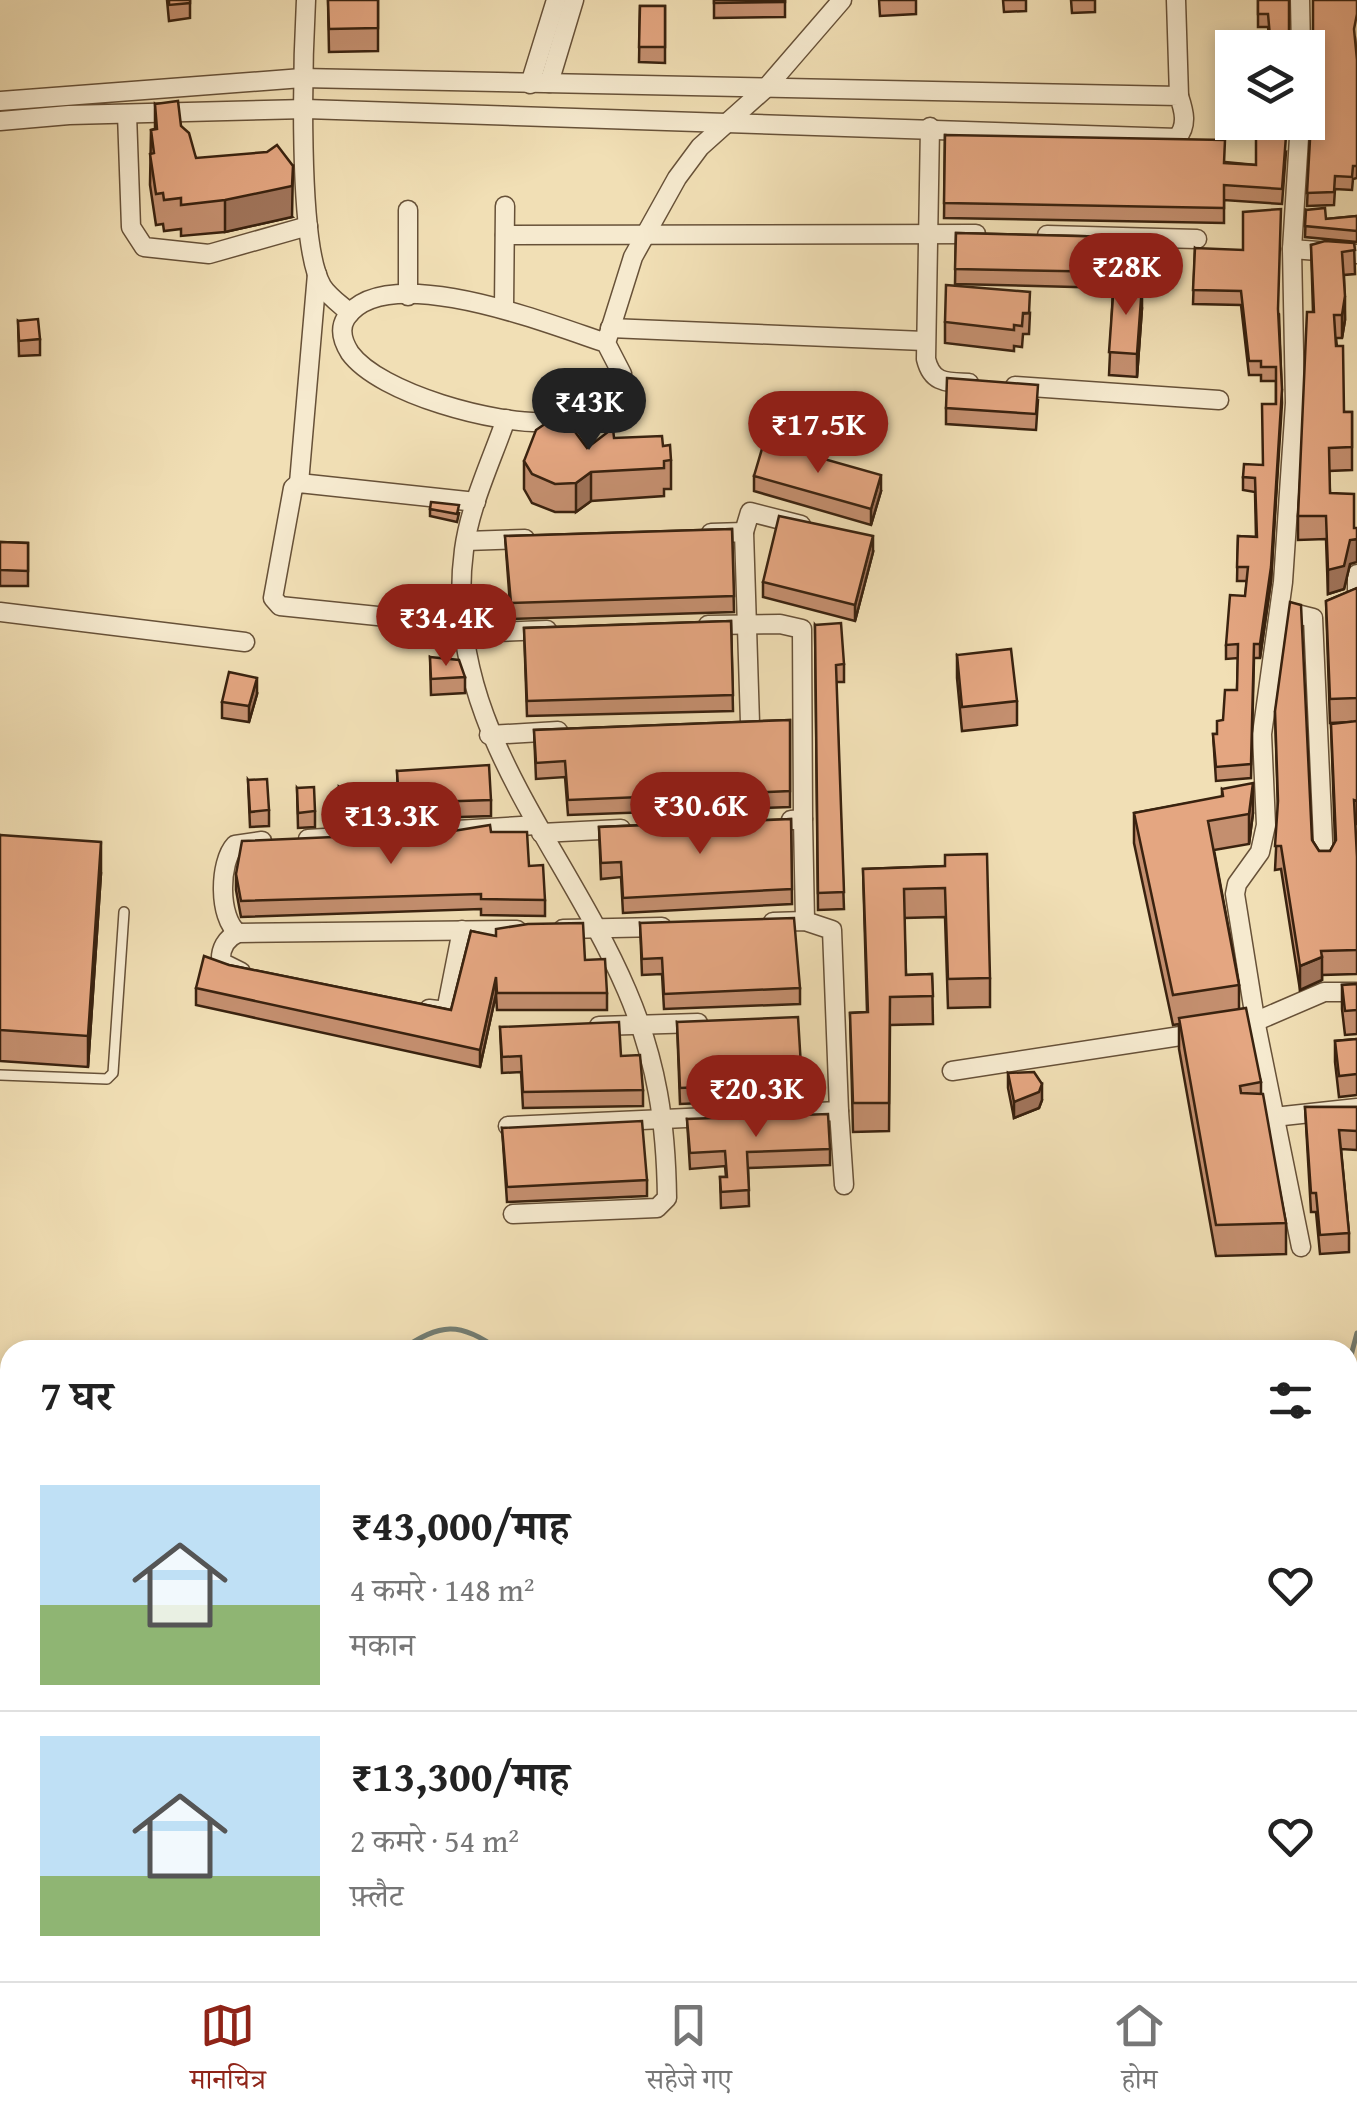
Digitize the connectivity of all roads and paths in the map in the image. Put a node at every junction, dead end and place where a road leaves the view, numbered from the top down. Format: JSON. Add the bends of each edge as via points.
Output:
{"nodes":[{"id":1,"x":306,"y":0,"type":"edge"},
{"id":2,"x":556,"y":0,"type":"edge"},
{"id":3,"x":574,"y":0,"type":"edge"},
{"id":4,"x":842,"y":0,"type":"edge"},
{"id":5,"x":1176,"y":0,"type":"edge"},
{"id":6,"x":1300,"y":0,"type":"edge"},
{"id":7,"x":1300,"y":30,"type":"edge"},
{"id":8,"x":302,"y":78,"type":"junction"},
{"id":9,"x":549,"y":83,"type":"junction"},
{"id":10,"x":530,"y":84,"type":"junction"},
{"id":11,"x":766,"y":88,"type":"junction"},
{"id":12,"x":111,"y":92,"type":"junction"},
{"id":13,"x":1178,"y":96,"type":"junction"},
{"id":14,"x":0,"y":101,"type":"edge"},
{"id":15,"x":306,"y":109,"type":"junction"},
{"id":16,"x":120,"y":115,"type":"junction"},
{"id":17,"x":0,"y":122,"type":"edge"},
{"id":18,"x":728,"y":123,"type":"junction"},
{"id":19,"x":930,"y":127,"type":"junction"},
{"id":20,"x":1299,"y":140,"type":"edge"},
{"id":21,"x":505,"y":206,"type":"dead end"},
{"id":22,"x":408,"y":210,"type":"dead end"},
{"id":23,"x":308,"y":226,"type":"junction"},
{"id":24,"x":645,"y":233,"type":"junction"},
{"id":25,"x":928,"y":233,"type":"junction"},
{"id":26,"x":505,"y":235,"type":"junction"},
{"id":27,"x":1196,"y":239,"type":"dead end"},
{"id":28,"x":1292,"y":249,"type":"junction"},
{"id":29,"x":1357,"y":254,"type":"edge"},
{"id":30,"x":318,"y":269,"type":"junction"},
{"id":31,"x":408,"y":296,"type":"junction"},
{"id":32,"x":504,"y":308,"type":"junction"},
{"id":33,"x":350,"y":313,"type":"junction"},
{"id":34,"x":608,"y":336,"type":"junction"},
{"id":35,"x":924,"y":341,"type":"junction"},
{"id":36,"x":1219,"y":400,"type":"dead end"},
{"id":37,"x":506,"y":420,"type":"junction"},
{"id":38,"x":299,"y":483,"type":"junction"},
{"id":39,"x":476,"y":502,"type":"junction"},
{"id":40,"x":816,"y":528,"type":"edge"},
{"id":41,"x":744,"y":532,"type":"junction"},
{"id":42,"x":684,"y":534,"type":"edge"},
{"id":43,"x":545,"y":538,"type":"edge"},
{"id":44,"x":466,"y":541,"type":"junction"},
{"id":45,"x":1357,"y":574,"type":"edge"},
{"id":46,"x":1348,"y":600,"type":"edge"},
{"id":47,"x":1278,"y":610,"type":"junction"},
{"id":48,"x":0,"y":612,"type":"edge"},
{"id":49,"x":1313,"y":618,"type":"junction"},
{"id":50,"x":747,"y":624,"type":"junction"},
{"id":51,"x":691,"y":626,"type":"edge"},
{"id":52,"x":465,"y":629,"type":"junction"},
{"id":53,"x":559,"y":630,"type":"edge"},
{"id":54,"x":245,"y":642,"type":"dead end"},
{"id":55,"x":767,"y":722,"type":"junction"},
{"id":56,"x":582,"y":730,"type":"edge"},
{"id":57,"x":489,"y":735,"type":"junction"},
{"id":58,"x":803,"y":819,"type":"junction"},
{"id":59,"x":766,"y":821,"type":"edge"},
{"id":60,"x":635,"y":828,"type":"edge"},
{"id":61,"x":539,"y":829,"type":"junction"},
{"id":62,"x":1324,"y":863,"type":"edge"},
{"id":63,"x":124,"y":912,"type":"dead end"},
{"id":64,"x":806,"y":921,"type":"junction"},
{"id":65,"x":748,"y":923,"type":"edge"},
{"id":66,"x":691,"y":926,"type":"edge"},
{"id":67,"x":596,"y":929,"type":"junction"},
{"id":68,"x":462,"y":930,"type":"junction"},
{"id":69,"x":238,"y":933,"type":"junction"},
{"id":70,"x":268,"y":977,"type":"edge"},
{"id":71,"x":1357,"y":992,"type":"edge"},
{"id":72,"x":419,"y":1007,"type":"edge"},
{"id":73,"x":718,"y":1022,"type":"edge"},
{"id":74,"x":638,"y":1025,"type":"junction"},
{"id":75,"x":1256,"y":1025,"type":"junction"},
{"id":76,"x":582,"y":1027,"type":"edge"},
{"id":77,"x":952,"y":1070,"type":"dead end"},
{"id":78,"x":0,"y":1075,"type":"edge"},
{"id":79,"x":1357,"y":1108,"type":"edge"},
{"id":80,"x":839,"y":1111,"type":"junction"},
{"id":81,"x":1274,"y":1117,"type":"junction"},
{"id":82,"x":666,"y":1121,"type":"junction"},
{"id":83,"x":508,"y":1126,"type":"edge"},
{"id":84,"x":844,"y":1185,"type":"dead end"},
{"id":85,"x":513,"y":1214,"type":"dead end"},
{"id":86,"x":1301,"y":1247,"type":"dead end"}],
"edges":[{"from":1,"to":8,"type":"street"},
{"from":2,"to":10,"type":"street"},
{"from":3,"to":9,"type":"street"},
{"from":4,"to":11,"type":"street"},
{"from":5,"to":13,"type":"street"},
{"from":6,"to":7,"type":"street"},
{"from":8,"to":10,"type":"street"},
{"from":8,"to":12,"type":"street"},
{"from":8,"to":15,"type":"street"},
{"from":9,"to":10,"type":"street"},
{"from":9,"to":11,"type":"street"},
{"from":11,"to":13,"type":"street"},
{"from":11,"to":18,"type":"street"},
{"from":12,"to":14,"type":"street"},
{"from":12,"to":16,"type":"street"},
{"from":13,"to":19,"type":"street","via":[[1184,112],[1177,138]]},
{"from":15,"to":16,"type":"street"},
{"from":15,"to":18,"type":"street"},
{"from":15,"to":23,"type":"street"},
{"from":16,"to":17,"type":"street"},
{"from":16,"to":23,"type":"street","via":[[131,227],[144,247],[209,254]]},
{"from":18,"to":19,"type":"street"},
{"from":18,"to":24,"type":"street","via":[[700,147]]},
{"from":19,"to":25,"type":"street"},
{"from":20,"to":28,"type":"street"},
{"from":21,"to":26,"type":"street"},
{"from":22,"to":31,"type":"street"},
{"from":23,"to":30,"type":"street"},
{"from":24,"to":25,"type":"street"},
{"from":24,"to":26,"type":"street"},
{"from":24,"to":34,"type":"street"},
{"from":25,"to":27,"type":"street"},
{"from":25,"to":35,"type":"street"},
{"from":26,"to":32,"type":"street"},
{"from":28,"to":29,"type":"street"},
{"from":28,"to":47,"type":"street","via":[[1295,403]]},
{"from":30,"to":33,"type":"street","via":[[322,285]]},
{"from":30,"to":38,"type":"street"},
{"from":31,"to":32,"type":"street"},
{"from":31,"to":33,"type":"street","via":[[368,300]]},
{"from":32,"to":34,"type":"street"},
{"from":33,"to":37,"type":"street","via":[[342,337],[374,374]]},
{"from":34,"to":35,"type":"street"},
{"from":34,"to":37,"type":"street","via":[[622,374],[620,402],[584,417]]},
{"from":35,"to":36,"type":"street","via":[[929,373],[940,382]]},
{"from":37,"to":39,"type":"street"},
{"from":38,"to":39,"type":"street"},
{"from":38,"to":52,"type":"street","via":[[286,524],[276,604]]},
{"from":39,"to":44,"type":"street"},
{"from":40,"to":41,"type":"street","via":[[750,512]]},
{"from":41,"to":42,"type":"street"},
{"from":41,"to":50,"type":"street"},
{"from":43,"to":44,"type":"street"},
{"from":44,"to":52,"type":"street"},
{"from":45,"to":46,"type":"street"},
{"from":46,"to":49,"type":"street"},
{"from":47,"to":49,"type":"street"},
{"from":47,"to":75,"type":"street","via":[[1262,734],[1264,838],[1235,894]]},
{"from":48,"to":54,"type":"street"},
{"from":49,"to":62,"type":"street","via":[[1329,735]]},
{"from":50,"to":51,"type":"street"},
{"from":50,"to":55,"type":"street"},
{"from":50,"to":55,"type":"street","via":[[802,628]]},
{"from":52,"to":53,"type":"street"},
{"from":52,"to":57,"type":"street"},
{"from":55,"to":58,"type":"street"},
{"from":56,"to":57,"type":"street"},
{"from":57,"to":61,"type":"street"},
{"from":58,"to":59,"type":"street"},
{"from":58,"to":64,"type":"street"},
{"from":60,"to":61,"type":"street"},
{"from":61,"to":67,"type":"street"},
{"from":61,"to":69,"type":"street","via":[[235,845],[224,872],[228,916]]},
{"from":63,"to":78,"type":"lane","via":[[114,1073],[108,1079]]},
{"from":64,"to":65,"type":"street"},
{"from":64,"to":80,"type":"street","via":[[829,927],[834,939]]},
{"from":66,"to":67,"type":"street"},
{"from":67,"to":68,"type":"street"},
{"from":67,"to":74,"type":"street"},
{"from":68,"to":69,"type":"street"},
{"from":68,"to":72,"type":"street","via":[[446,1011]]},
{"from":69,"to":70,"type":"street","via":[[226,943],[221,962]]},
{"from":71,"to":75,"type":"street","via":[[1324,992]]},
{"from":73,"to":74,"type":"street"},
{"from":74,"to":76,"type":"street"},
{"from":74,"to":82,"type":"street"},
{"from":75,"to":77,"type":"street"},
{"from":75,"to":81,"type":"street"},
{"from":79,"to":81,"type":"street"},
{"from":80,"to":82,"type":"street"},
{"from":80,"to":84,"type":"street"},
{"from":81,"to":86,"type":"street"},
{"from":82,"to":83,"type":"street"},
{"from":82,"to":85,"type":"street","via":[[667,1198],[660,1207]]}]}
